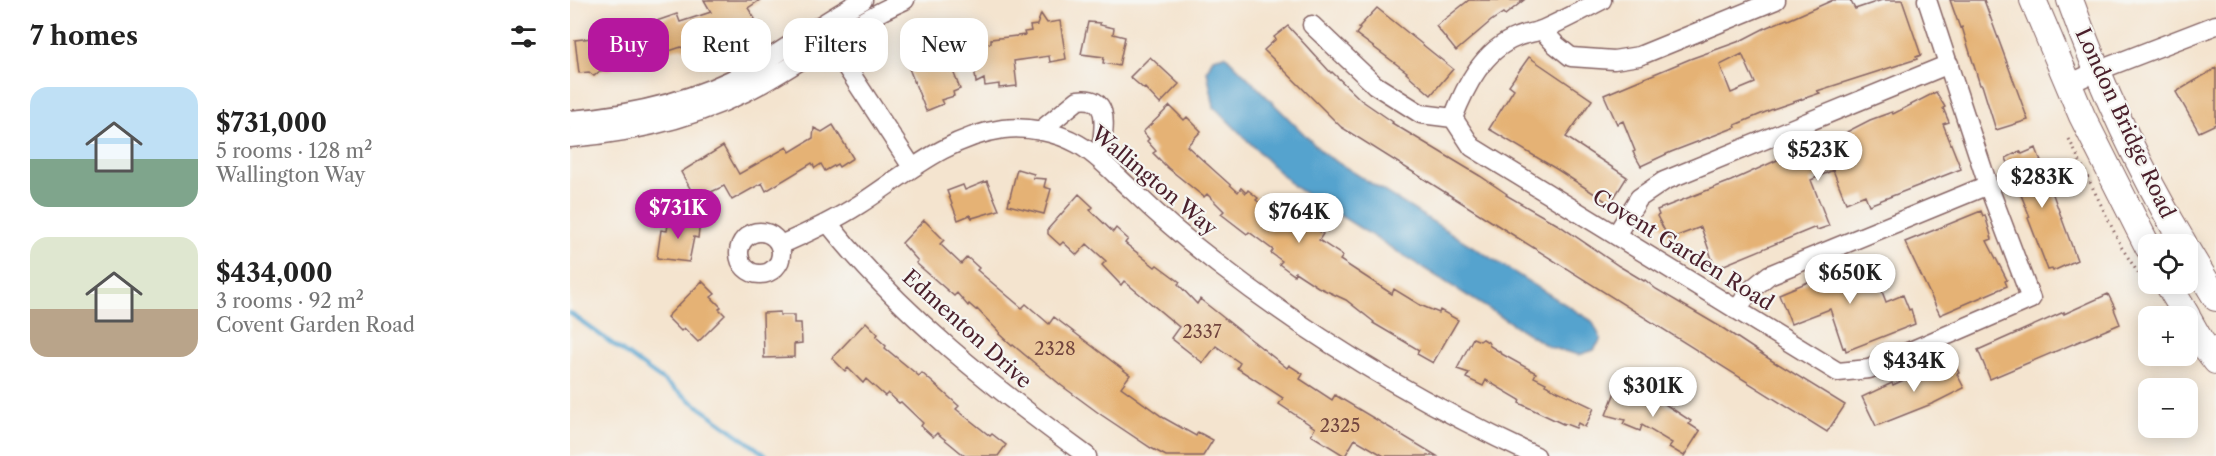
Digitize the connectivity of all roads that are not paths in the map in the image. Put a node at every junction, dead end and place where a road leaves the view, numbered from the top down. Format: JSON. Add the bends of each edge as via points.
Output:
{"nodes":[{"id":1,"x":863,"y":0,"type":"edge"},
{"id":2,"x":905,"y":0,"type":"edge"},
{"id":3,"x":1602,"y":0,"type":"edge"},
{"id":4,"x":1776,"y":0,"type":"edge"},
{"id":5,"x":1927,"y":0,"type":"edge"},
{"id":6,"x":2033,"y":0,"type":"edge"},
{"id":7,"x":2070,"y":0,"type":"edge"},
{"id":8,"x":833,"y":18,"type":"edge"},
{"id":9,"x":868,"y":18,"type":"edge"},
{"id":10,"x":1312,"y":25,"type":"dead end"},
{"id":11,"x":2216,"y":25,"type":"edge"},
{"id":12,"x":1542,"y":30,"type":"junction"},
{"id":13,"x":783,"y":49,"type":"edge"},
{"id":14,"x":1949,"y":64,"type":"junction"},
{"id":15,"x":783,"y":70,"type":"edge"},
{"id":16,"x":2097,"y":71,"type":"junction"},
{"id":17,"x":849,"y":72,"type":"edge"},
{"id":18,"x":2069,"y":84,"type":"junction"},
{"id":19,"x":1453,"y":118,"type":"junction"},
{"id":20,"x":570,"y":120,"type":"edge"},
{"id":21,"x":1040,"y":131,"type":"junction"},
{"id":22,"x":570,"y":138,"type":"edge"},
{"id":23,"x":1100,"y":160,"type":"junction"},
{"id":24,"x":912,"y":167,"type":"junction"},
{"id":25,"x":1988,"y":185,"type":"junction"},
{"id":26,"x":828,"y":223,"type":"junction"},
{"id":27,"x":2141,"y":234,"type":"edge"},
{"id":28,"x":2178,"y":234,"type":"edge"},
{"id":29,"x":1616,"y":235,"type":"junction"},
{"id":30,"x":780,"y":245,"type":"dead end"},
{"id":31,"x":2198,"y":268,"type":"edge"},
{"id":32,"x":2216,"y":298,"type":"edge"},
{"id":33,"x":1736,"y":310,"type":"junction"},
{"id":34,"x":2198,"y":336,"type":"edge"},
{"id":35,"x":2216,"y":361,"type":"edge"},
{"id":36,"x":1087,"y":456,"type":"edge"},
{"id":37,"x":1536,"y":456,"type":"edge"}],
"edges":[{"from":1,"to":8,"type":"street"},
{"from":2,"to":9,"type":"street"},
{"from":3,"to":12,"type":"street"},
{"from":4,"to":12,"type":"street","via":[[1639,56],[1614,60],[1571,57]]},
{"from":5,"to":14,"type":"street","name":"Covent Garden Road"},
{"from":6,"to":18,"type":"main road","name":"London Bridge Road"},
{"from":7,"to":16,"type":"main road","name":"London Bridge Road"},
{"from":10,"to":19,"type":"street","via":[[1375,85],[1421,114]]},
{"from":11,"to":16,"type":"street"},
{"from":12,"to":19,"type":"street","via":[[1515,37],[1492,53],[1474,73]]},
{"from":13,"to":20,"type":"street","via":[[712,88],[646,109]]},
{"from":14,"to":25,"type":"street","name":"Covent Garden Road"},
{"from":14,"to":29,"type":"street","via":[[1664,181],[1639,198]]},
{"from":15,"to":22,"type":"street","via":[[752,89],[659,125]]},
{"from":16,"to":18,"type":"street"},
{"from":16,"to":28,"type":"main road","name":"London Bridge Road","via":[[2141,166]]},
{"from":17,"to":24,"type":"street"},
{"from":18,"to":27,"type":"main road","name":"London Bridge Road"},
{"from":19,"to":29,"type":"street","name":"Covent Garden Road","via":[[1472,147]]},
{"from":21,"to":23,"type":"street","name":"Wallington Way","via":[[1076,143]]},
{"from":21,"to":23,"type":"street","via":[[1078,99],[1092,100],[1099,105],[1104,118]]},
{"from":21,"to":24,"type":"street","name":"Wallington Way","via":[[985,132],[940,150]]},
{"from":23,"to":37,"type":"street","name":"Wallington Way","via":[[1151,208],[1272,306],[1401,388]]},
{"from":24,"to":26,"type":"street","name":"Wallington Way"},
{"from":25,"to":33,"type":"street","via":[[1768,275]]},
{"from":25,"to":33,"type":"street","name":"Covent Garden Road","via":[[2031,299],[1869,369],[1838,372]]},
{"from":26,"to":30,"type":"street","name":"Wallington Way"},
{"from":26,"to":36,"type":"street","name":"Edmenton Drive","via":[[876,278],[948,346]]},
{"from":29,"to":33,"type":"street","name":"Covent Garden Road"},
{"from":31,"to":32,"type":"main road"},
{"from":34,"to":35,"type":"main road"}]}
